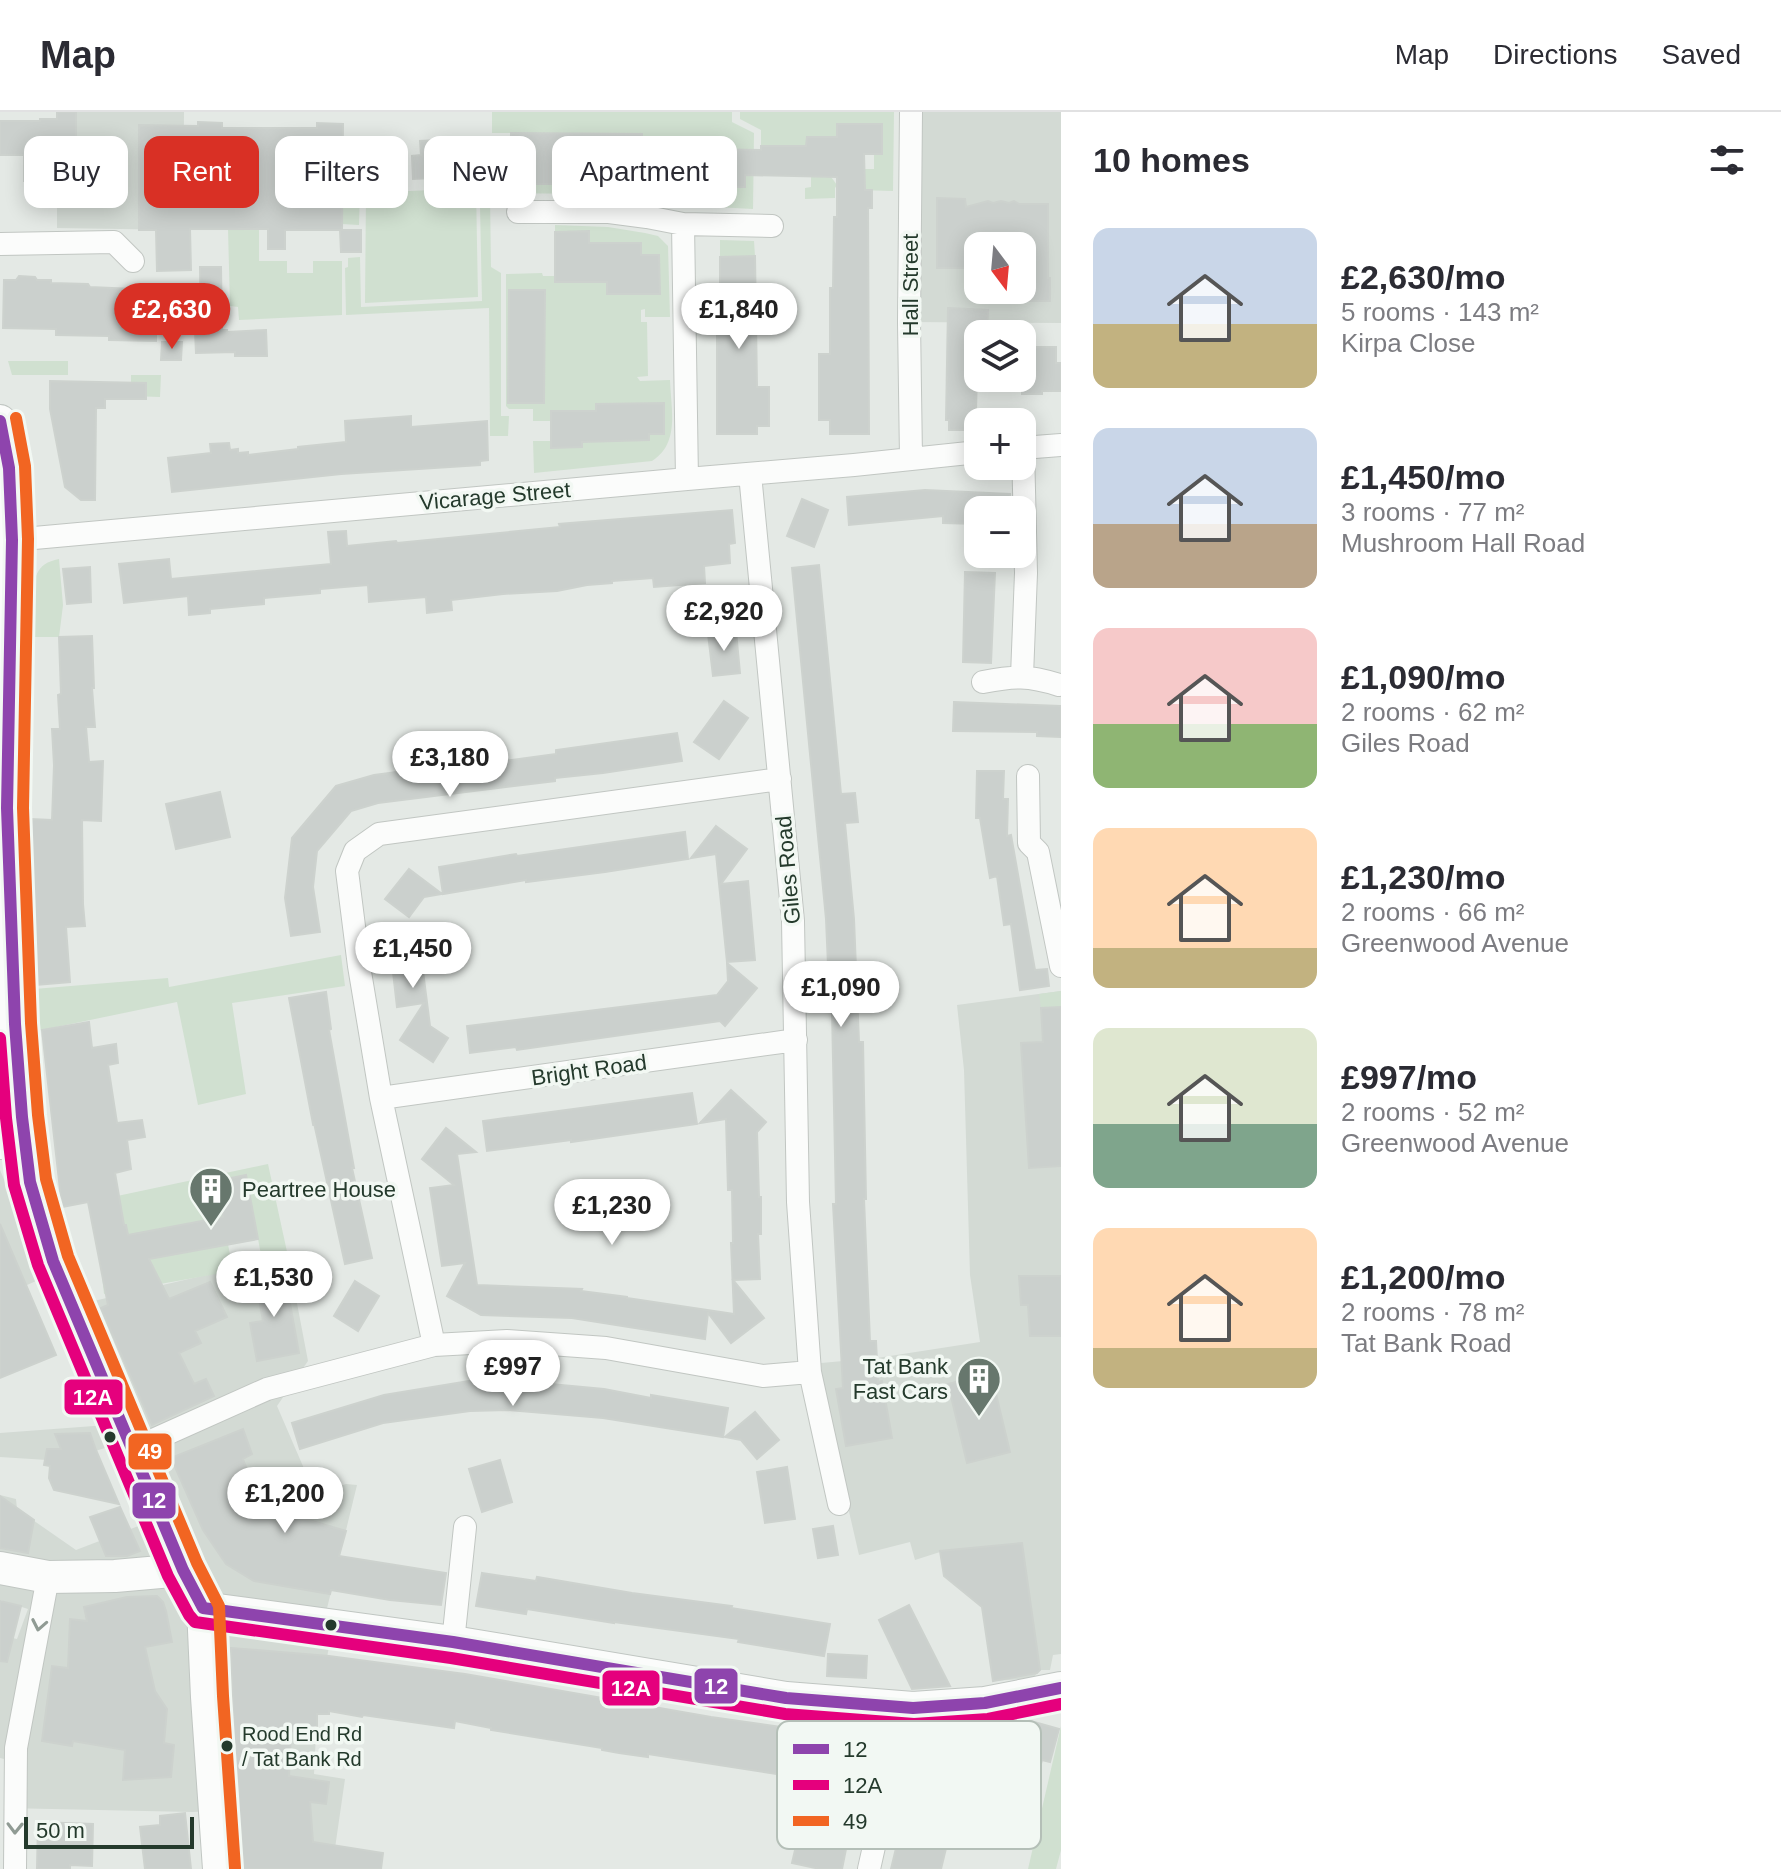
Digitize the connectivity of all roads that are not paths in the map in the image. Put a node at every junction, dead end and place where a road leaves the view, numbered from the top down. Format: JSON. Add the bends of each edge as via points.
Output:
{"nodes":[{"id":1,"x":911,"y":112,"type":"edge"},
{"id":2,"x":518,"y":212,"type":"dead end"},
{"id":3,"x":683,"y":224,"type":"junction"},
{"id":4,"x":772,"y":226,"type":"dead end"},
{"id":5,"x":0,"y":244,"type":"edge"},
{"id":6,"x":133,"y":261,"type":"dead end"},
{"id":7,"x":0,"y":421,"type":"edge"},
{"id":8,"x":1061,"y":445,"type":"edge"},
{"id":9,"x":1036,"y":447,"type":"edge"},
{"id":10,"x":964,"y":453,"type":"edge"},
{"id":11,"x":911,"y":458,"type":"junction"},
{"id":12,"x":750,"y":474,"type":"junction"},
{"id":13,"x":687,"y":479,"type":"junction"},
{"id":14,"x":1023,"y":480,"type":"edge"},
{"id":15,"x":12,"y":540,"type":"junction"},
{"id":16,"x":1022,"y":676,"type":"junction"},
{"id":17,"x":983,"y":682,"type":"dead end"},
{"id":18,"x":1059,"y":685,"type":"edge"},
{"id":19,"x":4,"y":711,"type":"edge"},
{"id":20,"x":1028,"y":776,"type":"dead end"},
{"id":21,"x":780,"y":779,"type":"junction"},
{"id":22,"x":1054,"y":893,"type":"edge"},
{"id":23,"x":1061,"y":966,"type":"edge"},
{"id":24,"x":8,"y":1019,"type":"edge"},
{"id":25,"x":796,"y":1040,"type":"junction"},
{"id":26,"x":381,"y":1098,"type":"junction"},
{"id":27,"x":13,"y":1148,"type":"edge"},
{"id":28,"x":434,"y":1345,"type":"junction"},
{"id":29,"x":810,"y":1372,"type":"junction"},
{"id":30,"x":133,"y":1449,"type":"junction"},
{"id":31,"x":839,"y":1504,"type":"dead end"},
{"id":32,"x":465,"y":1527,"type":"dead end"},
{"id":33,"x":0,"y":1568,"type":"edge"},
{"id":34,"x":183,"y":1570,"type":"junction"},
{"id":35,"x":48,"y":1577,"type":"junction"},
{"id":36,"x":203,"y":1608,"type":"junction"},
{"id":37,"x":453,"y":1642,"type":"junction"},
{"id":38,"x":1061,"y":1688,"type":"edge"},
{"id":39,"x":905,"y":1708,"type":"junction"},
{"id":40,"x":902,"y":1721,"type":"edge"},
{"id":41,"x":8,"y":1747,"type":"edge"},
{"id":42,"x":873,"y":1849,"type":"edge"},
{"id":43,"x":15,"y":1869,"type":"edge"},
{"id":44,"x":219,"y":1869,"type":"edge"},
{"id":45,"x":869,"y":1869,"type":"edge"}],
"edges":[{"from":1,"to":11,"type":"street","name":"Hall Street"},
{"from":2,"to":3,"type":"street","via":[[609,212]]},
{"from":3,"to":4,"type":"street"},
{"from":3,"to":13,"type":"street"},
{"from":5,"to":6,"type":"street","via":[[114,242]]},
{"from":7,"to":15,"type":"main road","via":[[9,468]]},
{"from":8,"to":9,"type":"street"},
{"from":10,"to":11,"type":"street","name":"Vicarage Street"},
{"from":11,"to":12,"type":"street","name":"Vicarage Street"},
{"from":12,"to":13,"type":"street","name":"Vicarage Street"},
{"from":12,"to":21,"type":"street","name":"Giles Road"},
{"from":13,"to":15,"type":"street","name":"Vicarage Street"},
{"from":14,"to":16,"type":"street"},
{"from":15,"to":19,"type":"main road"},
{"from":16,"to":17,"type":"street"},
{"from":16,"to":18,"type":"street"},
{"from":19,"to":24,"type":"main road"},
{"from":20,"to":22,"type":"street","via":[[1029,843],[1038,852]]},
{"from":21,"to":25,"type":"street","name":"Giles Road","via":[[793,921]]},
{"from":21,"to":26,"type":"street","via":[[379,834],[355,851],[347,871]]},
{"from":22,"to":23,"type":"street"},
{"from":24,"to":27,"type":"main road","via":[[22,1117]]},
{"from":25,"to":26,"type":"street","name":"Bright Road"},
{"from":25,"to":29,"type":"street","name":"Giles Road","via":[[798,1202]]},
{"from":26,"to":28,"type":"street"},
{"from":27,"to":30,"type":"main road","via":[[30,1182],[53,1261]]},
{"from":28,"to":29,"type":"street","via":[[507,1341],[592,1347],[763,1376]]},
{"from":28,"to":30,"type":"street","via":[[267,1389]]},
{"from":29,"to":31,"type":"street","name":"Giles Road"},
{"from":30,"to":34,"type":"main road"},
{"from":32,"to":37,"type":"street"},
{"from":33,"to":35,"type":"main road"},
{"from":34,"to":35,"type":"main road"},
{"from":34,"to":36,"type":"main road"},
{"from":35,"to":41,"type":"street","one_way":true},
{"from":36,"to":37,"type":"main road"},
{"from":36,"to":44,"type":"main road"},
{"from":37,"to":39,"type":"main road","via":[[786,1698]]},
{"from":38,"to":39,"type":"main road","via":[[985,1703]]},
{"from":39,"to":40,"type":"street"},
{"from":41,"to":43,"type":"street","one_way":true},
{"from":42,"to":45,"type":"street"}]}
